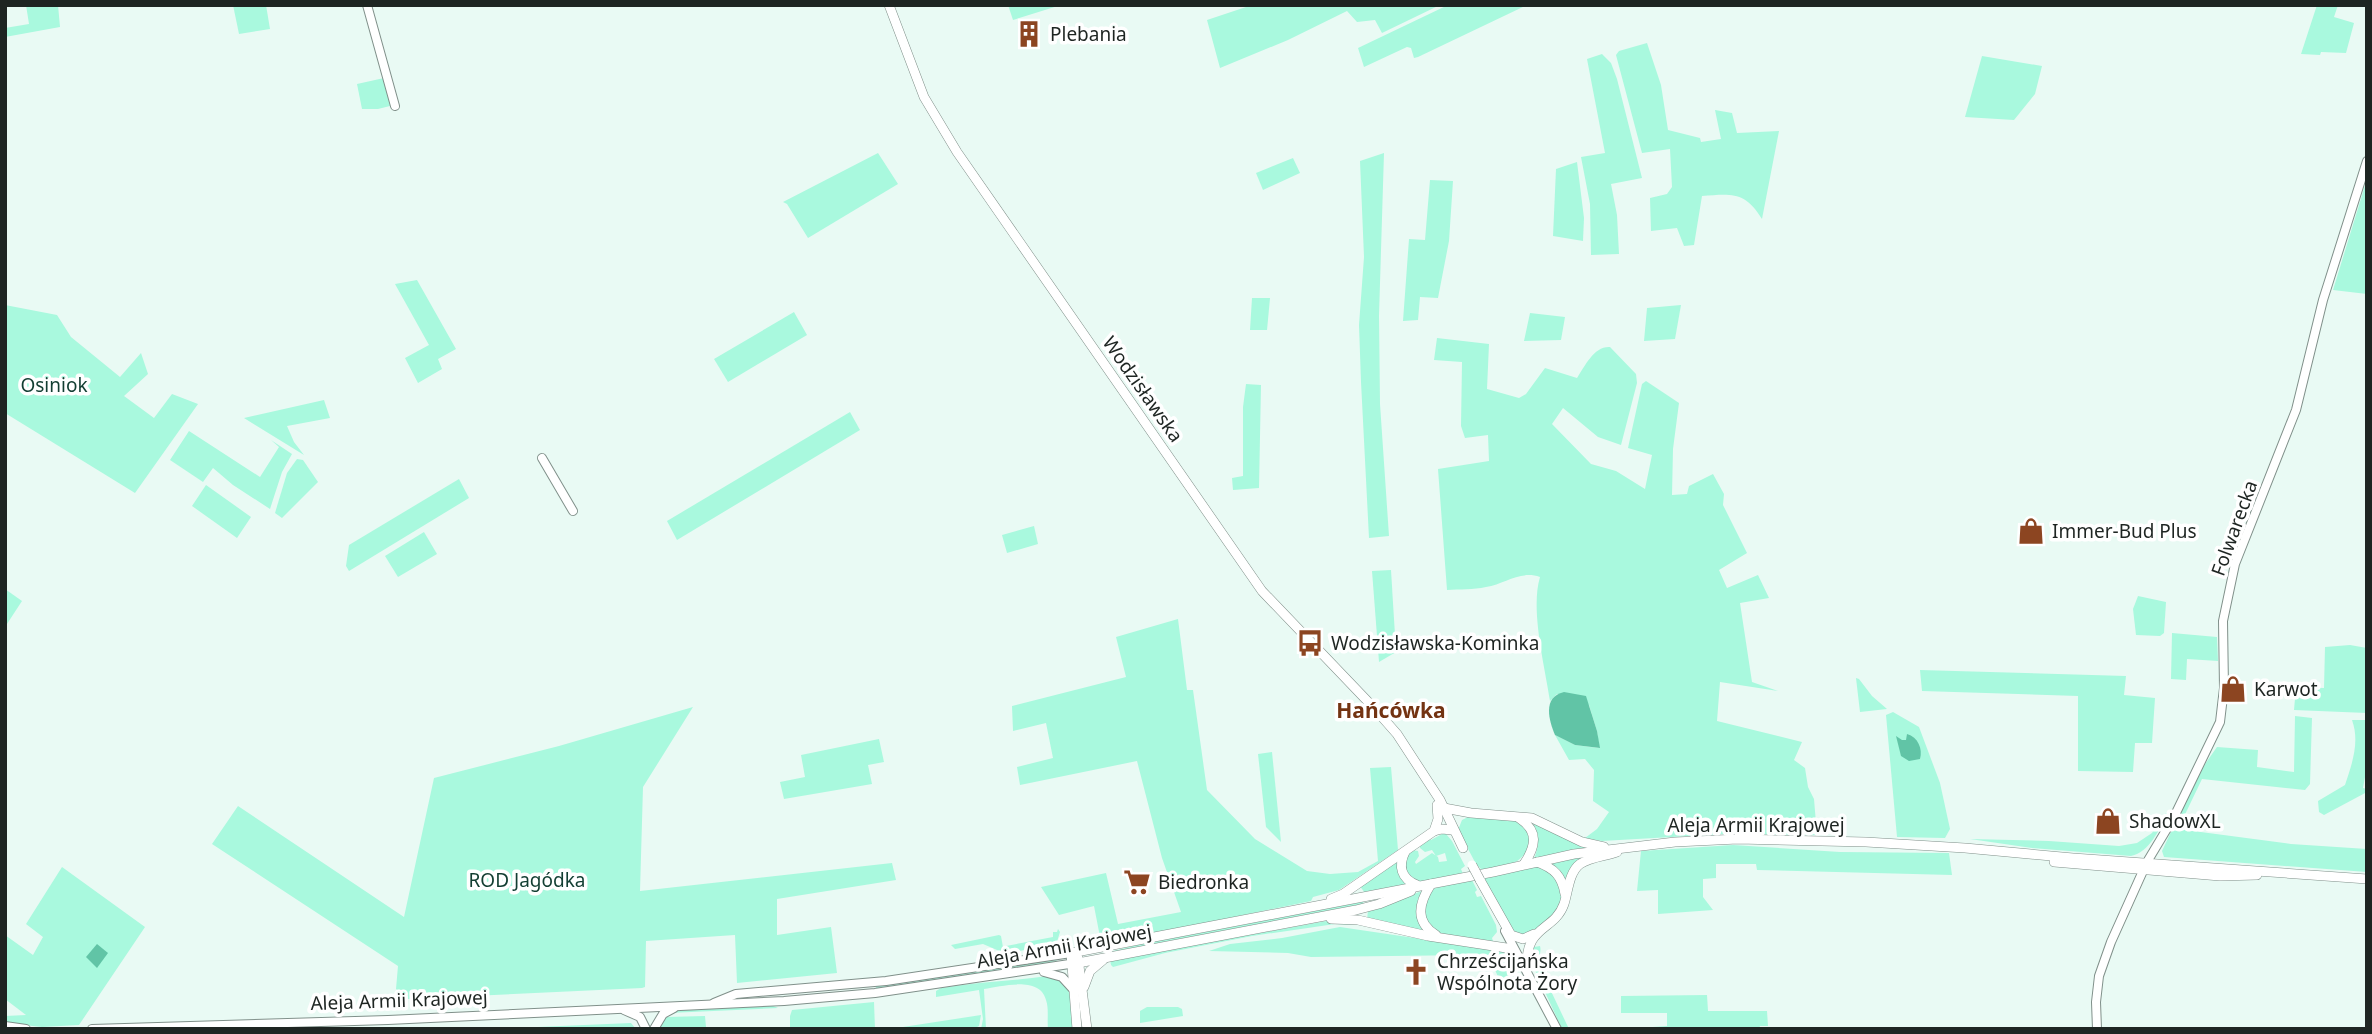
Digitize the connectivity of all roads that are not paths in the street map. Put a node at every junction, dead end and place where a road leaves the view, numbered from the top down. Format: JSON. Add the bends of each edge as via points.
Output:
{"nodes":[{"id":1,"x":366,"y":5,"type":"edge"},
{"id":2,"x":889,"y":5,"type":"edge"},
{"id":3,"x":395,"y":106,"type":"dead end"},
{"id":4,"x":2367,"y":161,"type":"edge"},
{"id":5,"x":542,"y":458,"type":"dead end"},
{"id":6,"x":573,"y":511,"type":"dead end"},
{"id":7,"x":1441,"y":806,"type":"junction"},
{"id":8,"x":1471,"y":813,"type":"junction"},
{"id":9,"x":1518,"y":817,"type":"junction"},
{"id":10,"x":1453,"y":830,"type":"junction"},
{"id":11,"x":1434,"y":831,"type":"junction"},
{"id":12,"x":1632,"y":846,"type":"junction"},
{"id":13,"x":1608,"y":849,"type":"junction"},
{"id":14,"x":1406,"y":850,"type":"junction"},
{"id":15,"x":1536,"y":861,"type":"junction"},
{"id":16,"x":1524,"y":864,"type":"junction"},
{"id":17,"x":2145,"y":867,"type":"junction"},
{"id":18,"x":2367,"y":879,"type":"edge"},
{"id":19,"x":1431,"y":884,"type":"junction"},
{"id":20,"x":1421,"y":886,"type":"junction"},
{"id":21,"x":1566,"y":897,"type":"junction"},
{"id":22,"x":1317,"y":906,"type":"junction"},
{"id":23,"x":1312,"y":918,"type":"junction"},
{"id":24,"x":1541,"y":929,"type":"junction"},
{"id":25,"x":1508,"y":933,"type":"junction"},
{"id":26,"x":1437,"y":936,"type":"junction"},
{"id":27,"x":1487,"y":944,"type":"junction"},
{"id":28,"x":1513,"y":949,"type":"junction"},
{"id":29,"x":1074,"y":953,"type":"junction"},
{"id":30,"x":1107,"y":957,"type":"junction"},
{"id":31,"x":1075,"y":964,"type":"junction"},
{"id":32,"x":1527,"y":968,"type":"junction"},
{"id":33,"x":1034,"y":971,"type":"junction"},
{"id":34,"x":1534,"y":986,"type":"junction"},
{"id":35,"x":1073,"y":989,"type":"junction"},
{"id":36,"x":1083,"y":998,"type":"junction"},
{"id":37,"x":680,"y":1006,"type":"junction"},
{"id":38,"x":707,"y":1006,"type":"junction"},
{"id":39,"x":650,"y":1007,"type":"junction"},
{"id":40,"x":614,"y":1009,"type":"junction"},
{"id":41,"x":5,"y":1026,"type":"edge"},
{"id":42,"x":26,"y":1029,"type":"edge"},
{"id":43,"x":92,"y":1029,"type":"edge"},
{"id":44,"x":647,"y":1029,"type":"edge"},
{"id":45,"x":653,"y":1029,"type":"edge"},
{"id":46,"x":1077,"y":1029,"type":"edge"},
{"id":47,"x":1087,"y":1029,"type":"edge"},
{"id":48,"x":1557,"y":1029,"type":"edge"},
{"id":49,"x":2097,"y":1029,"type":"edge"}],
"edges":[{"from":1,"to":3,"type":"street"},
{"from":2,"to":7,"type":"main road","name":"Wodzisławska","via":[[933,114],[1132,405],[1262,591],[1386,721]]},
{"from":4,"to":17,"type":"street","name":"Folwarecka","via":[[2322,302],[2296,410],[2235,564],[2223,621],[2220,722]]},
{"from":5,"to":6,"type":"street"},
{"from":7,"to":8,"type":"main road"},
{"from":7,"to":10,"type":"main road","name":"Wodzisławska"},
{"from":7,"to":11,"type":"main road"},
{"from":8,"to":9,"type":"main road"},
{"from":8,"to":10,"type":"main road","via":[[1459,818]]},
{"from":9,"to":13,"type":"main road"},
{"from":9,"to":16,"type":"main road","via":[[1535,839]]},
{"from":10,"to":11,"type":"main road"},
{"from":10,"to":25,"type":"main road","name":"Wodzisławska","bridge":true},
{"from":11,"to":14,"type":"main road"},
{"from":12,"to":13,"type":"main road","name":"Aleja Armii Krajowej"},
{"from":12,"to":17,"type":"main road","name":"Aleja Armii Krajowej","via":[[1738,839],[1889,843],[2011,853],[2066,864]]},
{"from":12,"to":21,"type":"main road","via":[[1578,865]]},
{"from":13,"to":15,"type":"main road","name":"Aleja Armii Krajowej"},
{"from":14,"to":20,"type":"main road","via":[[1401,870],[1407,880]]},
{"from":14,"to":22,"type":"main road","via":[[1343,894]]},
{"from":15,"to":16,"type":"main road","name":"Aleja Armii Krajowej"},
{"from":15,"to":21,"type":"main road","via":[[1558,874]]},
{"from":16,"to":19,"type":"main road","name":"Aleja Armii Krajowej"},
{"from":17,"to":18,"type":"main road","name":"Aleja Armii Krajowej"},
{"from":17,"to":49,"type":"street","name":"Folwarecka","via":[[2099,976]]},
{"from":19,"to":20,"type":"main road","name":"Aleja Armii Krajowej"},
{"from":19,"to":26,"type":"main road","via":[[1421,901],[1420,914],[1426,928]]},
{"from":20,"to":22,"type":"main road","name":"Aleja Armii Krajowej"},
{"from":20,"to":23,"type":"main road","name":"Aleja Armii Krajowej","via":[[1372,906]]},
{"from":21,"to":24,"type":"main road","via":[[1560,911]]},
{"from":22,"to":29,"type":"main road","name":"Aleja Armii Krajowej"},
{"from":23,"to":26,"type":"main road","via":[[1358,920]]},
{"from":23,"to":30,"type":"main road","name":"Aleja Armii Krajowej"},
{"from":24,"to":25,"type":"main road","via":[[1522,939]]},
{"from":24,"to":32,"type":"main road","via":[[1529,946]]},
{"from":25,"to":27,"type":"main road"},
{"from":25,"to":28,"type":"street","name":"Wodzisławska"},
{"from":25,"to":32,"type":"street","name":"Wodzisławska"},
{"from":26,"to":27,"type":"main road"},
{"from":27,"to":28,"type":"main road"},
{"from":28,"to":34,"type":"street","name":"Wodzisławska"},
{"from":29,"to":31,"type":"main road"},
{"from":29,"to":38,"type":"street","name":"Aleja Armii Krajowej","via":[[874,983],[736,994]]},
{"from":30,"to":31,"type":"main road","name":"Aleja Armii Krajowej"},
{"from":30,"to":36,"type":"main road","via":[[1088,974]]},
{"from":31,"to":33,"type":"street","name":"Aleja Armii Krajowej"},
{"from":31,"to":35,"type":"main road"},
{"from":31,"to":36,"type":"main road"},
{"from":32,"to":34,"type":"street","name":"Wodzisławska"},
{"from":33,"to":35,"type":"street","via":[[1059,976]]},
{"from":33,"to":38,"type":"street","name":"Aleja Armii Krajowej","via":[[875,993]]},
{"from":34,"to":48,"type":"street","name":"Wodzisławska"},
{"from":35,"to":46,"type":"main road"},
{"from":36,"to":47,"type":"main road"},
{"from":37,"to":38,"type":"street","name":"Aleja Armii Krajowej"},
{"from":37,"to":39,"type":"street","name":"Aleja Armii Krajowej"},
{"from":37,"to":45,"type":"street","via":[[663,1014]]},
{"from":39,"to":40,"type":"street","name":"Aleja Armii Krajowej"},
{"from":39,"to":44,"type":"street"},
{"from":39,"to":45,"type":"street"},
{"from":40,"to":43,"type":"street","name":"Aleja Armii Krajowej"},
{"from":40,"to":44,"type":"street","via":[[636,1014]]},
{"from":41,"to":42,"type":"street"}]}
